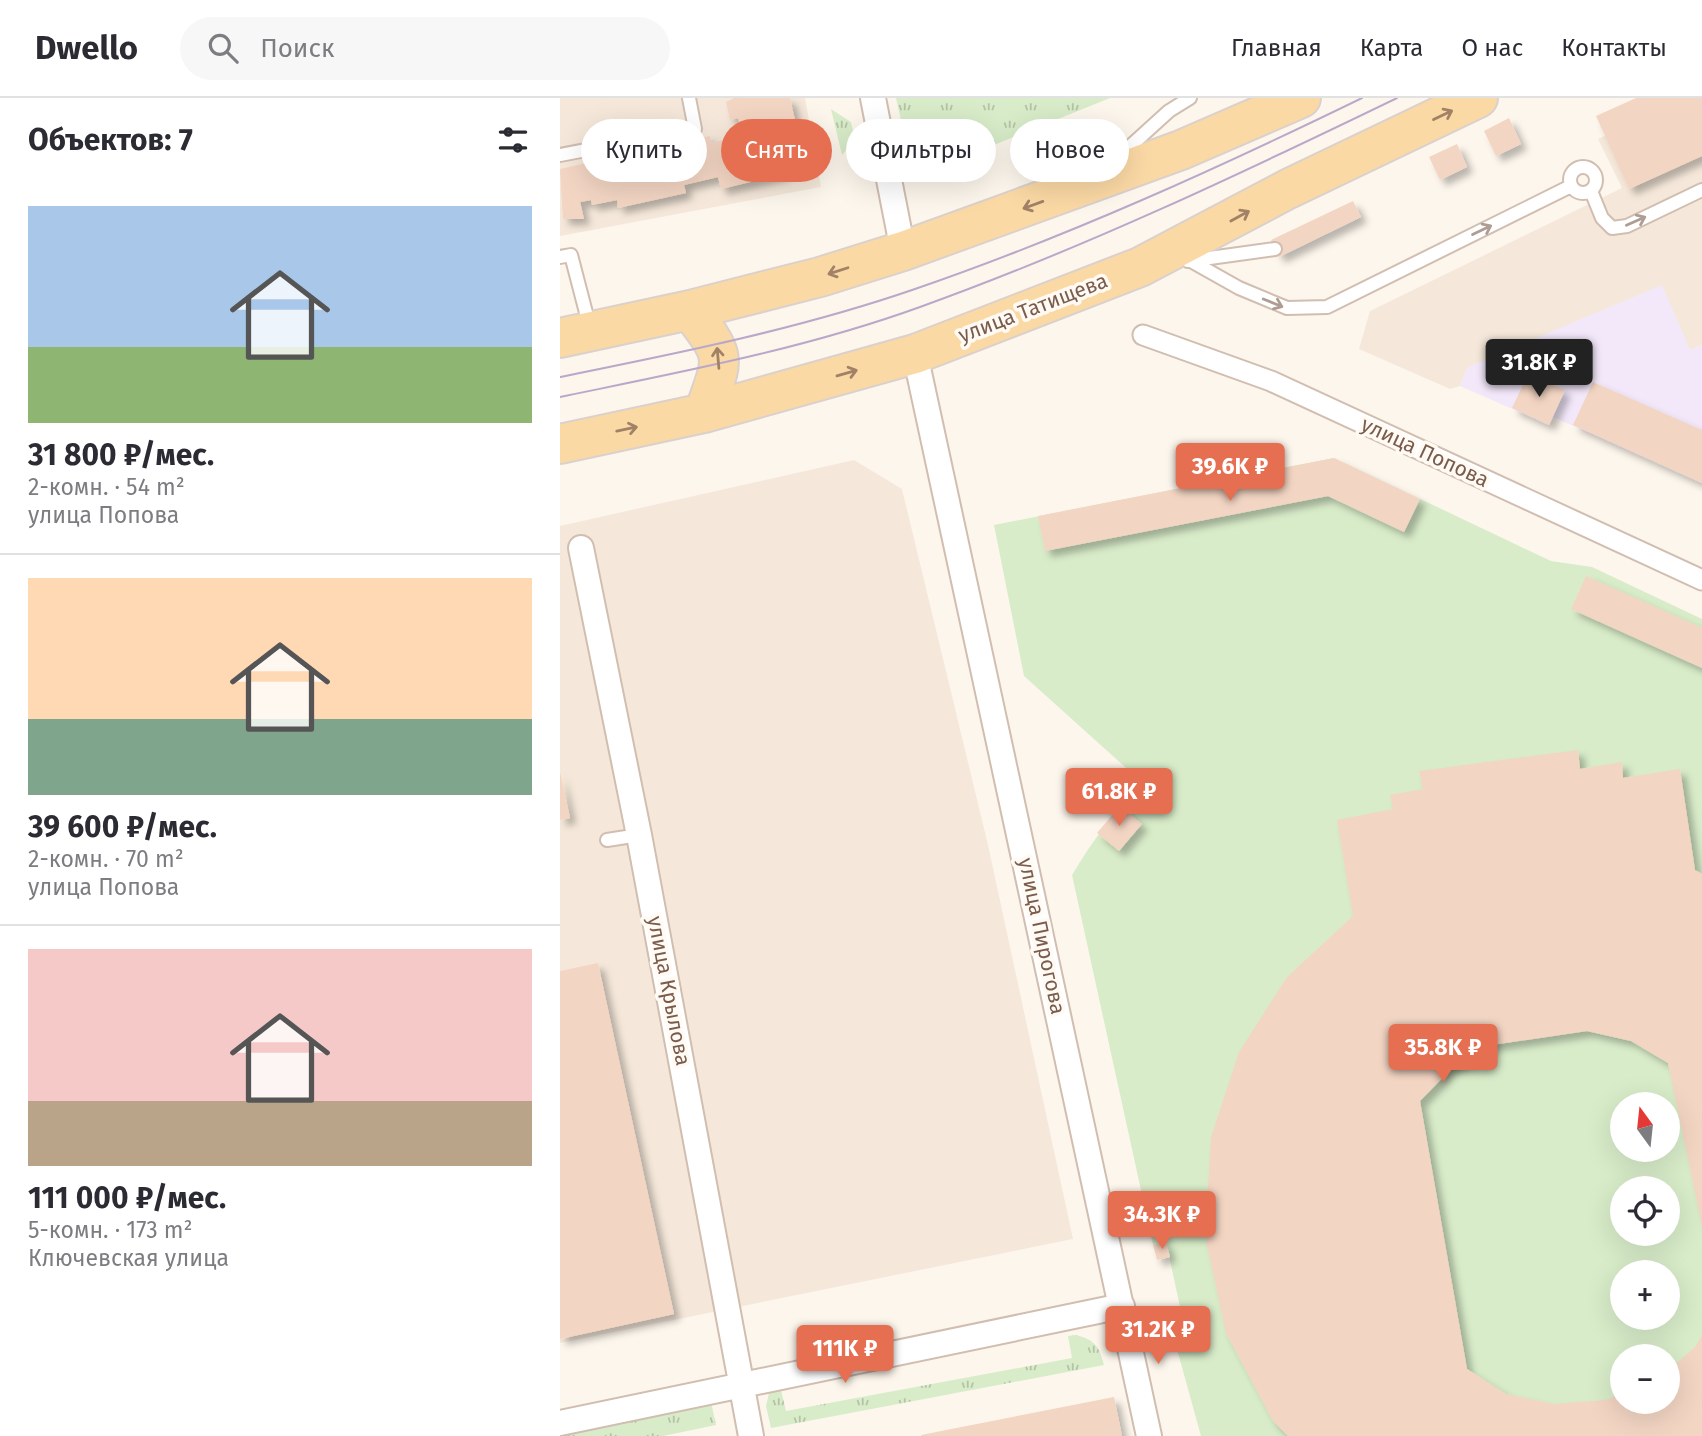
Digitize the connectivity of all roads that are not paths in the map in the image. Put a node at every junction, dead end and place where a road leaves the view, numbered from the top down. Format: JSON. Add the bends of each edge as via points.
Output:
{"nodes":[{"id":1,"x":689,"y":98,"type":"edge"},
{"id":2,"x":873,"y":98,"type":"edge"},
{"id":3,"x":1190,"y":98,"type":"edge"},
{"id":4,"x":1301,"y":98,"type":"edge"},
{"id":5,"x":1478,"y":98,"type":"edge"},
{"id":6,"x":560,"y":155,"type":"edge"},
{"id":7,"x":1086,"y":186,"type":"junction"},
{"id":8,"x":1571,"y":186,"type":"junction"},
{"id":9,"x":1702,"y":190,"type":"edge"},
{"id":10,"x":1591,"y":191,"type":"junction"},
{"id":11,"x":1275,"y":249,"type":"dead end"},
{"id":12,"x":903,"y":251,"type":"junction"},
{"id":13,"x":560,"y":257,"type":"edge"},
{"id":14,"x":1191,"y":261,"type":"junction"},
{"id":15,"x":1139,"y":267,"type":"junction"},
{"id":16,"x":690,"y":310,"type":"junction"},
{"id":17,"x":575,"y":334,"type":"edge"},
{"id":18,"x":1143,"y":335,"type":"dead end"},
{"id":19,"x":915,"y":354,"type":"junction"},
{"id":20,"x":704,"y":413,"type":"junction"},
{"id":21,"x":560,"y":444,"type":"edge"},
{"id":22,"x":581,"y":548,"type":"dead end"},
{"id":23,"x":1702,"y":580,"type":"edge"},
{"id":24,"x":639,"y":835,"type":"junction"},
{"id":25,"x":607,"y":841,"type":"dead end"},
{"id":26,"x":1122,"y":1306,"type":"junction"},
{"id":27,"x":742,"y":1383,"type":"junction"},
{"id":28,"x":560,"y":1423,"type":"edge"},
{"id":29,"x":751,"y":1436,"type":"edge"},
{"id":30,"x":1149,"y":1436,"type":"edge"}],
"edges":[{"from":1,"to":6,"type":"lane","via":[[695,129]]},
{"from":2,"to":12,"type":"street"},
{"from":3,"to":7,"type":"lane","via":[[1169,111]]},
{"from":4,"to":7,"type":"main road"},
{"from":15,"to":5,"type":"main road","name":"улица Татищева","one_way":true},
{"from":7,"to":12,"type":"main road","one_way":true},
{"from":8,"to":10,"type":"lane","via":[[1583,193]]},
{"from":8,"to":10,"type":"lane","via":[[1573,170],[1590,168],[1595,175]]},
{"from":14,"to":8,"type":"lane","one_way":true,"via":[[1287,308],[1327,307]]},
{"from":10,"to":9,"type":"lane","one_way":true,"via":[[1602,218],[1612,228],[1627,226]]},
{"from":11,"to":14,"type":"lane"},
{"from":12,"to":16,"type":"main road","one_way":true},
{"from":13,"to":17,"type":"lane","via":[[571,255]]},
{"from":14,"to":15,"type":"lane"},
{"from":15,"to":19,"type":"main road","name":"улица Татищева"},
{"from":16,"to":17,"type":"main road"},
{"from":20,"to":16,"type":"main road","one_way":true,"via":[[721,364],[716,345]]},
{"from":18,"to":23,"type":"street","name":"улица Попова","via":[[1271,381]]},
{"from":20,"to":19,"type":"main road","name":"улица Татищева","one_way":true},
{"from":19,"to":26,"type":"street","name":"улица Пирогова"},
{"from":21,"to":20,"type":"main road","name":"улица Татищева","one_way":true},
{"from":22,"to":24,"type":"street","name":"улица Крылова"},
{"from":24,"to":25,"type":"lane"},
{"from":24,"to":27,"type":"street","name":"улица Крылова"},
{"from":26,"to":27,"type":"street"},
{"from":26,"to":30,"type":"street","name":"улица Пирогова"},
{"from":27,"to":28,"type":"street"},
{"from":27,"to":29,"type":"street","name":"улица Крылова"}]}
